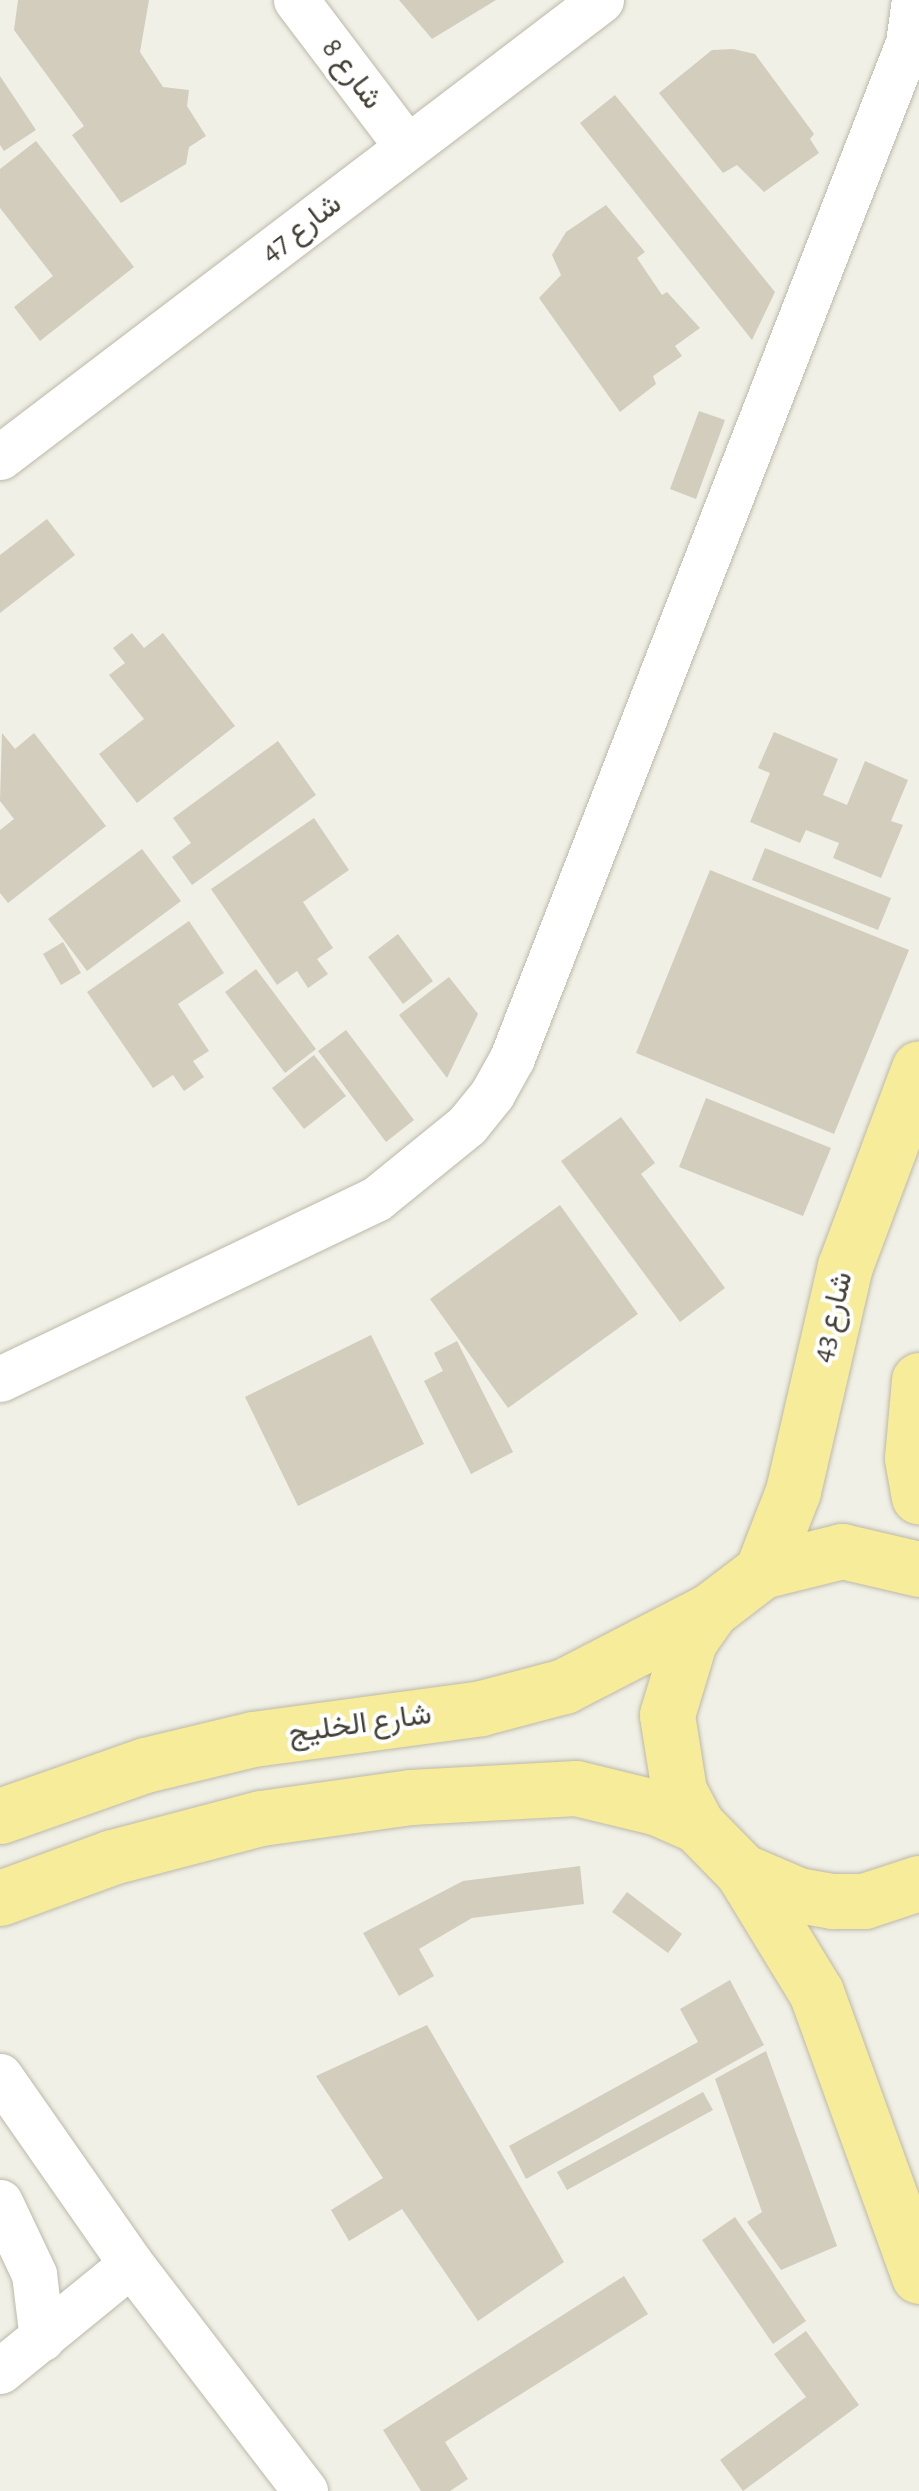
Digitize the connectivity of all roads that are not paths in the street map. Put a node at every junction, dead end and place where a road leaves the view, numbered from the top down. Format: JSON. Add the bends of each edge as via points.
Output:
{"nodes":[{"id":1,"x":296,"y":0,"type":"edge"},
{"id":2,"x":601,"y":0,"type":"edge"},
{"id":3,"x":914,"y":0,"type":"edge"},
{"id":4,"x":408,"y":147,"type":"junction"},
{"id":5,"x":0,"y":457,"type":"edge"},
{"id":6,"x":919,"y":1068,"type":"edge"},
{"id":7,"x":0,"y":1379,"type":"edge"},
{"id":8,"x":919,"y":1380,"type":"edge"},
{"id":9,"x":919,"y":1496,"type":"edge"},
{"id":10,"x":919,"y":1569,"type":"edge"},
{"id":11,"x":762,"y":1571,"type":"junction"},
{"id":12,"x":711,"y":1610,"type":"junction"},
{"id":13,"x":0,"y":1816,"type":"edge"},
{"id":14,"x":696,"y":1825,"type":"junction"},
{"id":15,"x":742,"y":1871,"type":"junction"},
{"id":16,"x":919,"y":1882,"type":"edge"},
{"id":17,"x":8,"y":1906,"type":"edge"},
{"id":18,"x":0,"y":2076,"type":"edge"},
{"id":19,"x":0,"y":2202,"type":"edge"},
{"id":20,"x":131,"y":2264,"type":"junction"},
{"id":21,"x":919,"y":2276,"type":"edge"},
{"id":22,"x":42,"y":2340,"type":"junction"},
{"id":23,"x":0,"y":2370,"type":"edge"},
{"id":24,"x":305,"y":2491,"type":"edge"}],
"edges":[{"from":1,"to":4,"type":"street","name":"شارع 8"},
{"from":2,"to":4,"type":"street","name":"شارع 47"},
{"from":3,"to":7,"type":"street","via":[[908,42],[512,1058],[492,1094],[467,1126],[376,1199]]},
{"from":4,"to":5,"type":"street","name":"شارع 47"},
{"from":6,"to":11,"type":"main road","name":"شارع 43","via":[[845,1266],[793,1491]]},
{"from":8,"to":9,"type":"main road","via":[[912,1458]]},
{"from":10,"to":11,"type":"main road","via":[[842,1551]]},
{"from":11,"to":12,"type":"main road"},
{"from":12,"to":13,"type":"main road","name":"شارع الخليج","via":[[564,1686],[482,1708],[253,1739],[145,1765]]},
{"from":12,"to":14,"type":"main road","via":[[674,1677],[667,1715],[679,1791]]},
{"from":14,"to":15,"type":"main road"},
{"from":14,"to":17,"type":"main road","via":[[576,1788],[411,1796],[262,1818]]},
{"from":15,"to":16,"type":"main road","via":[[798,1895],[832,1901],[864,1900]]},
{"from":15,"to":21,"type":"main road","via":[[816,1992]]},
{"from":18,"to":20,"type":"street"},
{"from":19,"to":22,"type":"street","via":[[34,2274]]},
{"from":20,"to":22,"type":"street"},
{"from":20,"to":24,"type":"street"},
{"from":22,"to":23,"type":"street"}]}
